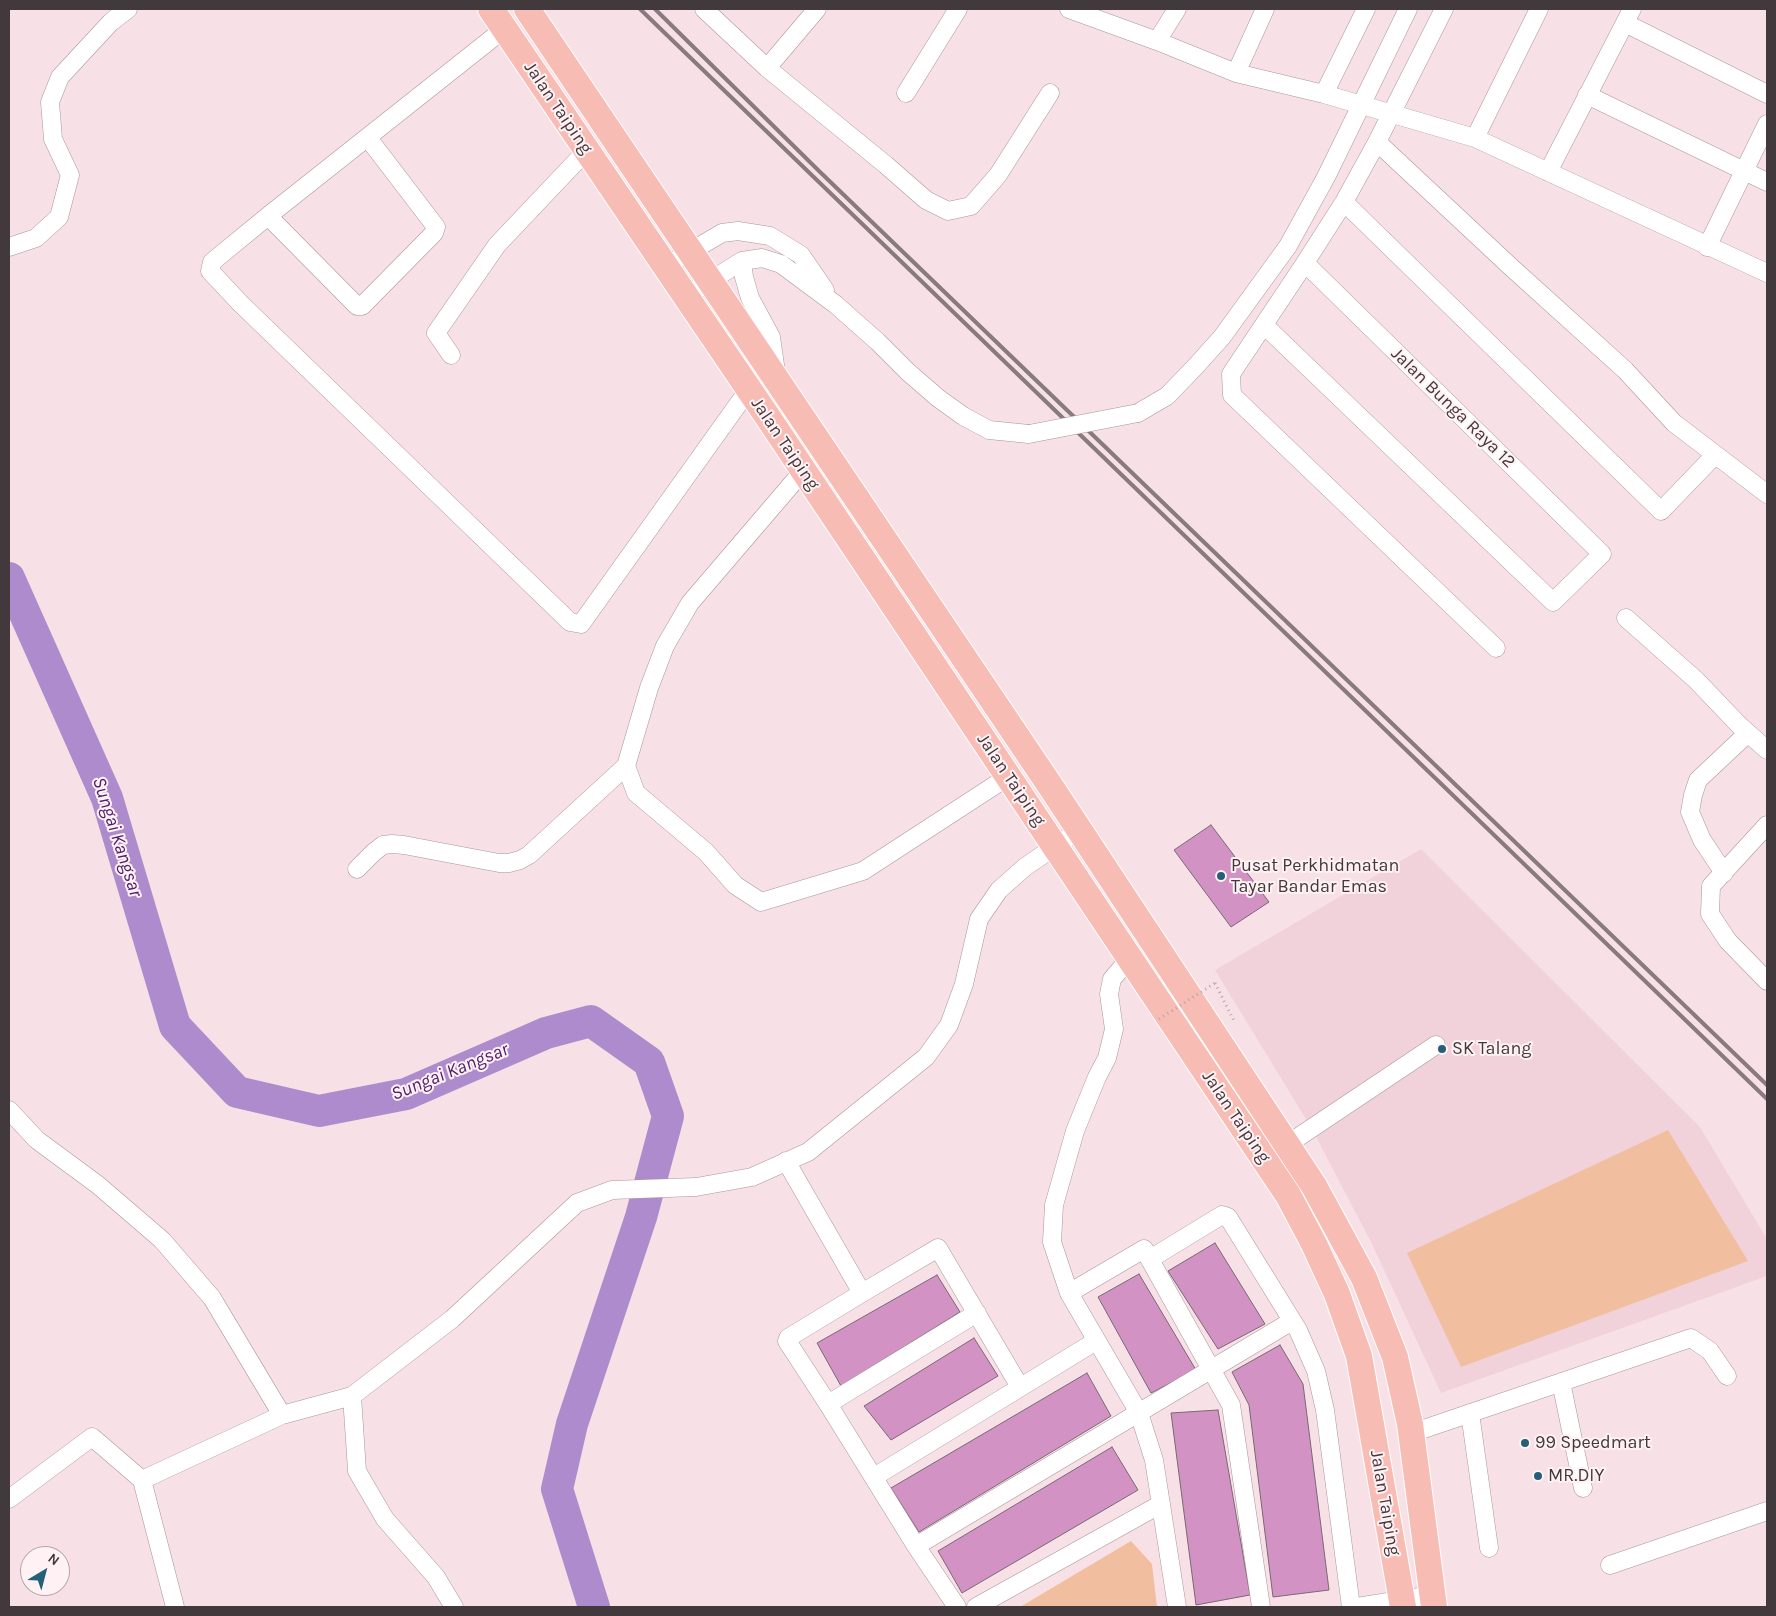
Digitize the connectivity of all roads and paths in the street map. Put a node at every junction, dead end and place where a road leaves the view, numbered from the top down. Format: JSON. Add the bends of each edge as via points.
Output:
{"nodes":[{"id":1,"x":128,"y":9,"type":"edge"},
{"id":2,"x":528,"y":9,"type":"edge"},
{"id":3,"x":704,"y":9,"type":"edge"},
{"id":4,"x":817,"y":9,"type":"edge"},
{"id":5,"x":958,"y":9,"type":"edge"},
{"id":6,"x":1069,"y":9,"type":"edge"},
{"id":7,"x":1177,"y":9,"type":"edge"},
{"id":8,"x":1265,"y":9,"type":"edge"},
{"id":9,"x":1366,"y":9,"type":"edge"},
{"id":10,"x":1408,"y":9,"type":"edge"},
{"id":11,"x":1444,"y":9,"type":"edge"},
{"id":12,"x":1539,"y":9,"type":"edge"},
{"id":13,"x":1628,"y":16,"type":"edge"},
{"id":14,"x":498,"y":19,"type":"edge"},
{"id":15,"x":1157,"y":41,"type":"junction"},
{"id":16,"x":767,"y":68,"type":"junction"},
{"id":17,"x":1236,"y":74,"type":"junction"},
{"id":18,"x":906,"y":93,"type":"dead end"},
{"id":19,"x":1050,"y":93,"type":"dead end"},
{"id":20,"x":1324,"y":94,"type":"junction"},
{"id":21,"x":1767,"y":94,"type":"edge"},
{"id":22,"x":1587,"y":95,"type":"junction"},
{"id":23,"x":1360,"y":105,"type":"junction"},
{"id":24,"x":1392,"y":113,"type":"junction"},
{"id":25,"x":1767,"y":124,"type":"edge"},
{"id":26,"x":368,"y":138,"type":"junction"},
{"id":27,"x":1475,"y":138,"type":"junction"},
{"id":28,"x":1377,"y":142,"type":"junction"},
{"id":29,"x":587,"y":150,"type":"junction"},
{"id":30,"x":1744,"y":171,"type":"junction"},
{"id":31,"x":1548,"y":172,"type":"junction"},
{"id":32,"x":1767,"y":182,"type":"edge"},
{"id":33,"x":1344,"y":202,"type":"junction"},
{"id":34,"x":268,"y":216,"type":"junction"},
{"id":35,"x":9,"y":247,"type":"edge"},
{"id":36,"x":1707,"y":247,"type":"junction"},
{"id":37,"x":690,"y":251,"type":"junction"},
{"id":38,"x":742,"y":262,"type":"junction"},
{"id":39,"x":1305,"y":263,"type":"junction"},
{"id":40,"x":666,"y":266,"type":"junction"},
{"id":41,"x":1767,"y":273,"type":"edge"},
{"id":42,"x":711,"y":282,"type":"junction"},
{"id":43,"x":686,"y":296,"type":"junction"},
{"id":44,"x":835,"y":304,"type":"junction"},
{"id":45,"x":1264,"y":326,"type":"junction"},
{"id":46,"x":450,"y":355,"type":"dead end"},
{"id":47,"x":777,"y":380,"type":"junction"},
{"id":48,"x":749,"y":389,"type":"junction"},
{"id":49,"x":1715,"y":455,"type":"junction"},
{"id":50,"x":804,"y":471,"type":"junction"},
{"id":51,"x":1767,"y":494,"type":"edge"},
{"id":52,"x":1626,"y":618,"type":"dead end"},
{"id":53,"x":1496,"y":648,"type":"dead end"},
{"id":54,"x":1748,"y":733,"type":"junction"},
{"id":55,"x":1767,"y":750,"type":"edge"},
{"id":56,"x":626,"y":766,"type":"junction"},
{"id":57,"x":1009,"y":776,"type":"junction"},
{"id":58,"x":1767,"y":825,"type":"edge"},
{"id":59,"x":1079,"y":830,"type":"junction"},
{"id":60,"x":1055,"y":846,"type":"junction"},
{"id":61,"x":357,"y":869,"type":"dead end"},
{"id":62,"x":1724,"y":873,"type":"junction"},
{"id":63,"x":1130,"y":958,"type":"junction"},
{"id":64,"x":1767,"y":981,"type":"edge"},
{"id":65,"x":1159,"y":1019,"type":"dead end"},
{"id":66,"x":1234,"y":1021,"type":"dead end"},
{"id":67,"x":1436,"y":1045,"type":"dead end"},
{"id":68,"x":9,"y":1110,"type":"edge"},
{"id":69,"x":1287,"y":1145,"type":"junction"},
{"id":70,"x":1264,"y":1159,"type":"junction"},
{"id":71,"x":786,"y":1161,"type":"junction"},
{"id":72,"x":1150,"y":1259,"type":"junction"},
{"id":73,"x":862,"y":1293,"type":"junction"},
{"id":74,"x":1069,"y":1293,"type":"junction"},
{"id":75,"x":976,"y":1312,"type":"junction"},
{"id":76,"x":1292,"y":1321,"type":"junction"},
{"id":77,"x":1096,"y":1340,"type":"junction"},
{"id":78,"x":1212,"y":1370,"type":"junction"},
{"id":79,"x":1727,"y":1376,"type":"dead end"},
{"id":80,"x":1561,"y":1382,"type":"junction"},
{"id":81,"x":1020,"y":1387,"type":"junction"},
{"id":82,"x":352,"y":1396,"type":"junction"},
{"id":83,"x":828,"y":1404,"type":"junction"},
{"id":84,"x":1139,"y":1413,"type":"junction"},
{"id":85,"x":1470,"y":1413,"type":"junction"},
{"id":86,"x":282,"y":1415,"type":"junction"},
{"id":87,"x":1412,"y":1433,"type":"junction"},
{"id":88,"x":874,"y":1477,"type":"junction"},
{"id":89,"x":142,"y":1480,"type":"junction"},
{"id":90,"x":1583,"y":1488,"type":"dead end"},
{"id":91,"x":9,"y":1499,"type":"edge"},
{"id":92,"x":1161,"y":1504,"type":"junction"},
{"id":93,"x":1767,"y":1512,"type":"edge"},
{"id":94,"x":916,"y":1546,"type":"junction"},
{"id":95,"x":1489,"y":1548,"type":"dead end"},
{"id":96,"x":1610,"y":1565,"type":"dead end"},
{"id":97,"x":1433,"y":1601,"type":"edge"},
{"id":98,"x":1402,"y":1603,"type":"edge"},
{"id":99,"x":175,"y":1607,"type":"edge"},
{"id":100,"x":454,"y":1607,"type":"edge"},
{"id":101,"x":957,"y":1607,"type":"edge"},
{"id":102,"x":976,"y":1607,"type":"edge"},
{"id":103,"x":1177,"y":1607,"type":"edge"},
{"id":104,"x":1262,"y":1607,"type":"edge"},
{"id":105,"x":1351,"y":1607,"type":"edge"},
{"id":106,"x":1358,"y":1607,"type":"edge"}],
"edges":[{"from":1,"to":35,"type":"street","via":[[111,22],[60,77],[50,102],[53,138],[70,175],[58,217],[36,238]]},
{"from":2,"to":37,"type":"highway","name":"Jalan Taiping"},
{"from":3,"to":16,"type":"street"},
{"from":4,"to":16,"type":"street"},
{"from":5,"to":18,"type":"street"},
{"from":6,"to":15,"type":"street"},
{"from":7,"to":15,"type":"street"},
{"from":8,"to":17,"type":"street"},
{"from":9,"to":20,"type":"street"},
{"from":10,"to":23,"type":"street"},
{"from":11,"to":24,"type":"street"},
{"from":12,"to":27,"type":"street"},
{"from":13,"to":21,"type":"street"},
{"from":13,"to":22,"type":"street"},
{"from":14,"to":26,"type":"street"},
{"from":14,"to":29,"type":"highway","name":"Jalan Taiping"},
{"from":15,"to":17,"type":"street"},
{"from":16,"to":19,"type":"street","via":[[926,200],[948,211],[971,206],[998,175]]},
{"from":17,"to":20,"type":"street"},
{"from":20,"to":23,"type":"street"},
{"from":22,"to":30,"type":"street"},
{"from":22,"to":31,"type":"street"},
{"from":23,"to":24,"type":"street"},
{"from":23,"to":44,"type":"street","bridge":true,"via":[[1288,246],[1196,367],[1167,396],[1138,413],[1029,434],[989,430],[938,398]]},
{"from":24,"to":27,"type":"street"},
{"from":24,"to":28,"type":"street"},
{"from":25,"to":30,"type":"street"},
{"from":26,"to":34,"type":"street"},
{"from":26,"to":34,"type":"street","via":[[436,227],[434,233],[362,306],[357,306]]},
{"from":27,"to":31,"type":"street"},
{"from":28,"to":33,"type":"street"},
{"from":28,"to":49,"type":"street","via":[[1625,370],[1674,423]]},
{"from":29,"to":40,"type":"highway","name":"Jalan Taiping"},
{"from":29,"to":46,"type":"street","via":[[497,245],[436,333]]},
{"from":30,"to":32,"type":"street"},
{"from":30,"to":36,"type":"street"},
{"from":31,"to":36,"type":"street"},
{"from":33,"to":39,"type":"street"},
{"from":33,"to":49,"type":"street","via":[[1661,510]]},
{"from":34,"to":48,"type":"street","via":[[212,262],[210,271],[570,622],[581,624]]},
{"from":36,"to":41,"type":"street"},
{"from":37,"to":40,"type":"street"},
{"from":37,"to":42,"type":"highway","name":"Jalan Taiping"},
{"from":37,"to":44,"type":"street","via":[[722,232],[770,236],[800,255]]},
{"from":38,"to":42,"type":"street"},
{"from":38,"to":44,"type":"street","via":[[762,258],[782,264]]},
{"from":38,"to":47,"type":"street","via":[[750,298],[770,337]]},
{"from":39,"to":45,"type":"street"},
{"from":39,"to":45,"type":"street","name":"Jalan Bunga Raya 12","via":[[1602,554],[1554,602]]},
{"from":40,"to":43,"type":"highway","name":"Jalan Taiping"},
{"from":42,"to":43,"type":"street"},
{"from":42,"to":47,"type":"highway","name":"Jalan Taiping"},
{"from":43,"to":48,"type":"highway","name":"Jalan Taiping"},
{"from":45,"to":53,"type":"street","via":[[1231,374],[1232,395]]},
{"from":47,"to":59,"type":"highway","name":"Jalan Taiping"},
{"from":48,"to":50,"type":"highway","name":"Jalan Taiping"},
{"from":49,"to":51,"type":"street"},
{"from":50,"to":56,"type":"street","via":[[690,603],[665,646]]},
{"from":50,"to":57,"type":"highway","name":"Jalan Taiping"},
{"from":52,"to":54,"type":"street","via":[[1696,680]]},
{"from":54,"to":55,"type":"street"},
{"from":54,"to":62,"type":"street","via":[[1698,780],[1692,795],[1690,812],[1702,840]]},
{"from":56,"to":57,"type":"street","via":[[636,793],[706,852],[735,885],[761,902],[863,871]]},
{"from":56,"to":61,"type":"street","via":[[520,860],[499,864],[392,844],[374,852]]},
{"from":57,"to":60,"type":"highway","name":"Jalan Taiping"},
{"from":58,"to":62,"type":"street"},
{"from":59,"to":60,"type":"street"},
{"from":59,"to":69,"type":"highway","name":"Jalan Taiping"},
{"from":60,"to":63,"type":"highway","name":"Jalan Taiping"},
{"from":60,"to":71,"type":"street","via":[[1025,866],[999,890],[980,919],[950,1025],[926,1057],[808,1152]]},
{"from":62,"to":64,"type":"street","via":[[1711,886],[1710,914],[1728,941]]},
{"from":63,"to":70,"type":"highway","name":"Jalan Taiping"},
{"from":63,"to":74,"type":"street","via":[[1112,979],[1109,994],[1114,1030],[1107,1058],[1074,1131],[1054,1205],[1052,1242]]},
{"from":65,"to":66,"type":"path","bridge":true,"via":[[1215,983]]},
{"from":67,"to":69,"type":"street"},
{"from":68,"to":86,"type":"street","via":[[37,1140],[98,1185],[162,1240],[212,1298]]},
{"from":69,"to":70,"type":"street"},
{"from":69,"to":87,"type":"highway","name":"Jalan Taiping","via":[[1314,1186],[1364,1278],[1395,1357]]},
{"from":70,"to":98,"type":"highway","name":"Jalan Taiping","via":[[1314,1244],[1337,1294],[1359,1356]]},
{"from":71,"to":73,"type":"street"},
{"from":71,"to":82,"type":"street","via":[[752,1177],[696,1187],[612,1190],[577,1203],[452,1319]]},
{"from":72,"to":74,"type":"street","via":[[1144,1249]]},
{"from":72,"to":76,"type":"street","via":[[1222,1215],[1228,1217]]},
{"from":72,"to":78,"type":"street"},
{"from":73,"to":75,"type":"street","via":[[938,1248]]},
{"from":73,"to":83,"type":"street","via":[[787,1341]]},
{"from":74,"to":77,"type":"street"},
{"from":75,"to":81,"type":"street"},
{"from":75,"to":83,"type":"street"},
{"from":76,"to":78,"type":"street"},
{"from":76,"to":105,"type":"street","via":[[1316,1371],[1325,1410]]},
{"from":77,"to":81,"type":"street"},
{"from":77,"to":84,"type":"street"},
{"from":78,"to":84,"type":"street"},
{"from":78,"to":104,"type":"street","via":[[1231,1405]]},
{"from":79,"to":80,"type":"street","via":[[1710,1351],[1691,1338]]},
{"from":80,"to":85,"type":"street"},
{"from":80,"to":90,"type":"street"},
{"from":81,"to":88,"type":"street"},
{"from":82,"to":86,"type":"street"},
{"from":82,"to":100,"type":"street","via":[[357,1471],[385,1519],[436,1577]]},
{"from":83,"to":88,"type":"street"},
{"from":84,"to":92,"type":"street","via":[[1154,1460]]},
{"from":84,"to":94,"type":"street"},
{"from":85,"to":87,"type":"street"},
{"from":85,"to":95,"type":"street"},
{"from":86,"to":89,"type":"street"},
{"from":87,"to":97,"type":"highway","name":"Jalan Taiping"},
{"from":88,"to":94,"type":"street"},
{"from":89,"to":91,"type":"street","via":[[92,1437]]},
{"from":89,"to":99,"type":"street"},
{"from":92,"to":102,"type":"street"},
{"from":92,"to":103,"type":"street"},
{"from":93,"to":96,"type":"street"},
{"from":94,"to":101,"type":"street"},
{"from":97,"to":98,"type":"street"},
{"from":98,"to":106,"type":"street"}]}
